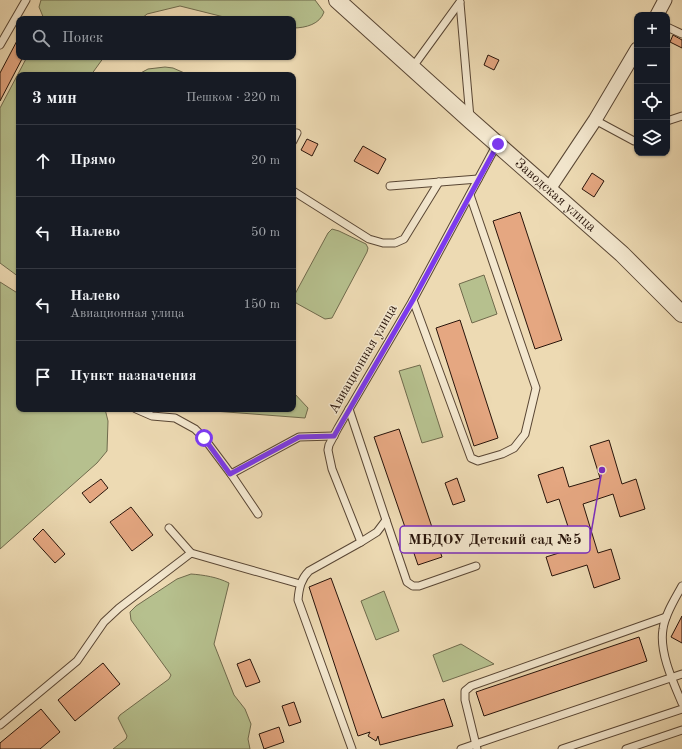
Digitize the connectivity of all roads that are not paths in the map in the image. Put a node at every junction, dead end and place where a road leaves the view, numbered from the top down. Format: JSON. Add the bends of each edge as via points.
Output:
{"nodes":[{"id":1,"x":26,"y":0,"type":"edge"},
{"id":2,"x":337,"y":0,"type":"edge"},
{"id":3,"x":665,"y":0,"type":"edge"},
{"id":4,"x":461,"y":1,"type":"edge"},
{"id":5,"x":658,"y":12,"type":"edge"},
{"id":6,"x":17,"y":16,"type":"edge"},
{"id":7,"x":16,"y":17,"type":"edge"},
{"id":8,"x":670,"y":28,"type":"edge"},
{"id":9,"x":682,"y":34,"type":"edge"},
{"id":10,"x":0,"y":45,"type":"edge"},
{"id":11,"x":634,"y":54,"type":"edge"},
{"id":12,"x":412,"y":68,"type":"junction"},
{"id":13,"x":682,"y":116,"type":"edge"},
{"id":14,"x":595,"y":120,"type":"junction"},
{"id":15,"x":670,"y":120,"type":"edge"},
{"id":16,"x":470,"y":121,"type":"junction"},
{"id":17,"x":634,"y":141,"type":"edge"},
{"id":18,"x":498,"y":144,"type":"junction"},
{"id":19,"x":478,"y":179,"type":"junction"},
{"id":20,"x":439,"y":182,"type":"junction"},
{"id":21,"x":390,"y":186,"type":"dead end"},
{"id":22,"x":549,"y":190,"type":"junction"},
{"id":23,"x":296,"y":193,"type":"edge"},
{"id":24,"x":470,"y":195,"type":"junction"},
{"id":25,"x":413,"y":300,"type":"junction"},
{"id":26,"x":682,"y":314,"type":"edge"},
{"id":27,"x":349,"y":409,"type":"junction"},
{"id":28,"x":143,"y":412,"type":"edge"},
{"id":29,"x":334,"y":436,"type":"junction"},
{"id":30,"x":230,"y":474,"type":"junction"},
{"id":31,"x":258,"y":514,"type":"dead end"},
{"id":32,"x":386,"y":520,"type":"junction"},
{"id":33,"x":169,"y":528,"type":"dead end"},
{"id":34,"x":361,"y":542,"type":"junction"},
{"id":35,"x":191,"y":553,"type":"junction"},
{"id":36,"x":476,"y":566,"type":"dead end"},
{"id":37,"x":300,"y":584,"type":"junction"},
{"id":38,"x":682,"y":586,"type":"edge"},
{"id":39,"x":666,"y":617,"type":"junction"},
{"id":40,"x":682,"y":674,"type":"edge"},
{"id":41,"x":671,"y":678,"type":"junction"},
{"id":42,"x":682,"y":703,"type":"edge"},
{"id":43,"x":682,"y":709,"type":"edge"},
{"id":44,"x":0,"y":724,"type":"edge"},
{"id":45,"x":682,"y":730,"type":"edge"},
{"id":46,"x":476,"y":747,"type":"edge"},
{"id":47,"x":352,"y":749,"type":"edge"},
{"id":48,"x":461,"y":749,"type":"edge"},
{"id":49,"x":562,"y":749,"type":"edge"},
{"id":50,"x":626,"y":749,"type":"edge"}],
"edges":[{"from":1,"to":6,"type":"lane"},
{"from":2,"to":12,"type":"street","name":"Заводская улица"},
{"from":3,"to":5,"type":"street"},
{"from":4,"to":12,"type":"lane"},
{"from":4,"to":16,"type":"lane"},
{"from":7,"to":10,"type":"lane"},
{"from":8,"to":9,"type":"lane"},
{"from":11,"to":14,"type":"street"},
{"from":12,"to":16,"type":"street","name":"Заводская улица"},
{"from":13,"to":15,"type":"lane"},
{"from":14,"to":17,"type":"lane"},
{"from":14,"to":22,"type":"street"},
{"from":16,"to":18,"type":"street","name":"Заводская улица"},
{"from":18,"to":19,"type":"lane","name":"Авиационная улица"},
{"from":18,"to":22,"type":"street","name":"Заводская улица"},
{"from":19,"to":20,"type":"lane"},
{"from":19,"to":24,"type":"lane","name":"Авиационная улица"},
{"from":20,"to":21,"type":"lane"},
{"from":20,"to":23,"type":"lane","via":[[404,239],[383,244],[369,239]]},
{"from":22,"to":26,"type":"street","name":"Заводская улица","via":[[622,254]]},
{"from":24,"to":25,"type":"lane","name":"Авиационная улица"},
{"from":24,"to":25,"type":"lane","via":[[536,388],[525,434],[514,448],[478,461],[471,458]]},
{"from":25,"to":27,"type":"lane","name":"Авиационная улица"},
{"from":27,"to":29,"type":"lane","name":"Авиационная улица"},
{"from":27,"to":32,"type":"lane"},
{"from":28,"to":30,"type":"lane","via":[[152,416],[175,418],[195,429]]},
{"from":29,"to":30,"type":"lane","via":[[299,437]]},
{"from":29,"to":34,"type":"lane","name":"Авиационная улица","via":[[328,450],[332,469]]},
{"from":30,"to":31,"type":"lane"},
{"from":32,"to":34,"type":"lane","via":[[377,532]]},
{"from":32,"to":36,"type":"lane","via":[[407,582],[413,586]]},
{"from":33,"to":35,"type":"lane"},
{"from":34,"to":37,"type":"lane","via":[[308,571]]},
{"from":35,"to":37,"type":"lane"},
{"from":35,"to":44,"type":"lane","via":[[119,608],[104,622],[77,661]]},
{"from":37,"to":47,"type":"lane","via":[[298,600]]},
{"from":38,"to":39,"type":"lane"},
{"from":39,"to":41,"type":"lane","via":[[662,642]]},
{"from":39,"to":46,"type":"lane","via":[[471,686],[465,691],[464,700]]},
{"from":40,"to":41,"type":"lane"},
{"from":41,"to":42,"type":"lane"},
{"from":41,"to":46,"type":"lane"},
{"from":43,"to":49,"type":"lane"},
{"from":45,"to":50,"type":"lane"},
{"from":46,"to":48,"type":"lane"}]}
